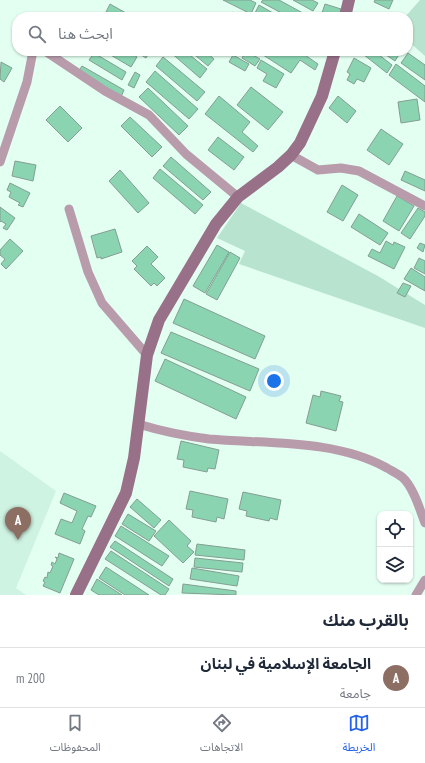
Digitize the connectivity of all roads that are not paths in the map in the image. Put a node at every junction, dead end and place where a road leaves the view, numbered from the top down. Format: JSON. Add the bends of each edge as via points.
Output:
{"nodes":[{"id":1,"x":349,"y":0,"type":"edge"},
{"id":2,"x":346,"y":12,"type":"edge"},
{"id":3,"x":32,"y":56,"type":"edge"},
{"id":4,"x":52,"y":56,"type":"edge"},
{"id":5,"x":334,"y":56,"type":"edge"},
{"id":6,"x":291,"y":155,"type":"junction"},
{"id":7,"x":0,"y":162,"type":"edge"},
{"id":8,"x":238,"y":197,"type":"junction"},
{"id":9,"x":425,"y":206,"type":"edge"},
{"id":10,"x":69,"y":209,"type":"dead end"},
{"id":11,"x":147,"y":354,"type":"junction"},
{"id":12,"x":138,"y":424,"type":"junction"},
{"id":13,"x":425,"y":523,"type":"edge"},
{"id":14,"x":425,"y":580,"type":"edge"},
{"id":15,"x":76,"y":595,"type":"edge"},
{"id":16,"x":416,"y":595,"type":"edge"}],
"edges":[{"from":1,"to":2,"type":"street"},
{"from":3,"to":7,"type":"street","via":[[27,82]]},
{"from":4,"to":8,"type":"street","via":[[104,91],[149,115],[186,154]]},
{"from":5,"to":6,"type":"street","via":[[322,96],[300,144]]},
{"from":6,"to":8,"type":"street"},
{"from":6,"to":9,"type":"street","via":[[318,170],[341,168],[359,171]]},
{"from":8,"to":11,"type":"street","via":[[216,224],[174,294],[159,320]]},
{"from":10,"to":11,"type":"street","via":[[88,272],[102,303]]},
{"from":11,"to":12,"type":"street"},
{"from":12,"to":13,"type":"street","via":[[166,433],[209,439],[267,441],[336,449],[371,460],[403,478],[416,500]]},
{"from":12,"to":15,"type":"street","via":[[126,492]]},
{"from":14,"to":16,"type":"street"}]}
